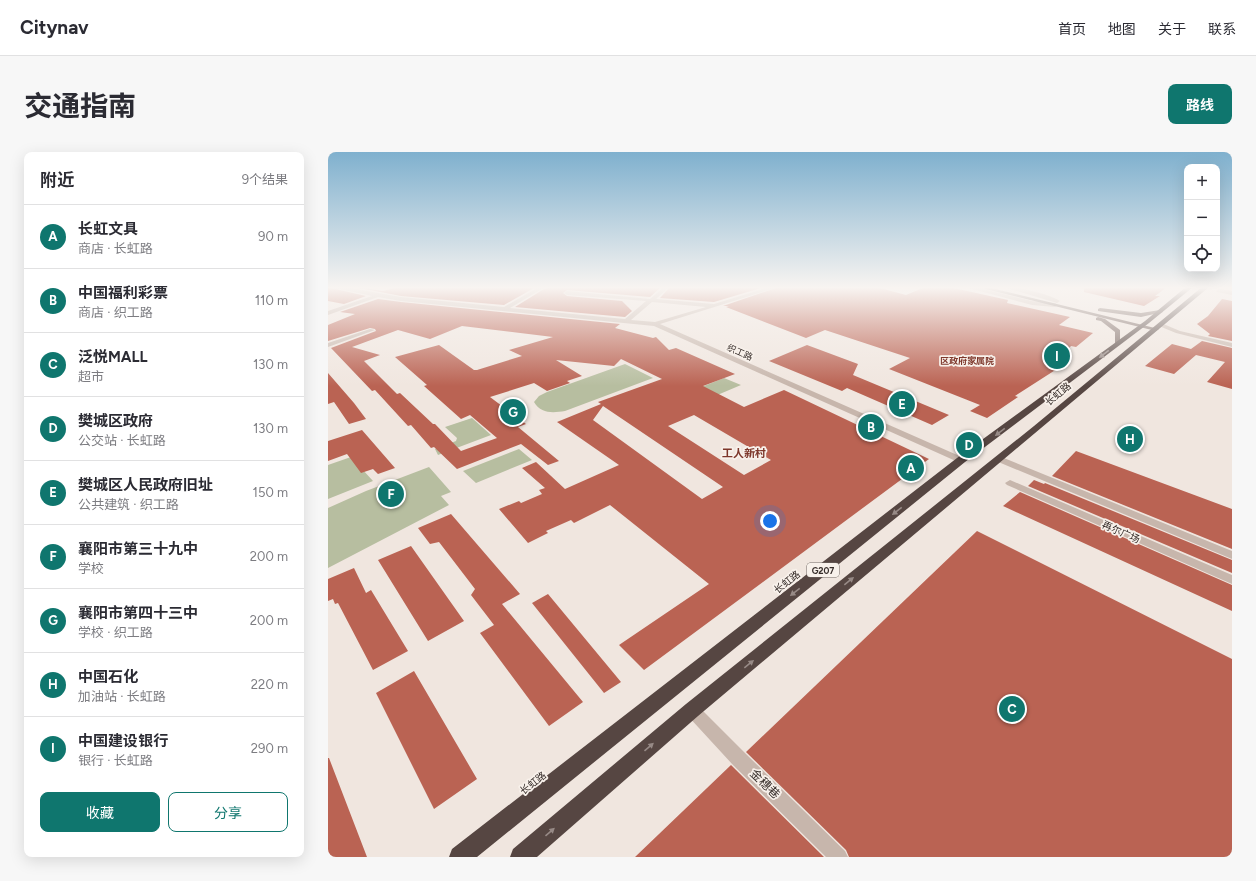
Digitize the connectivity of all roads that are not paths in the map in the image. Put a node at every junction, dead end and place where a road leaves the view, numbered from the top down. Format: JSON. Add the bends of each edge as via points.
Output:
{"nodes":[{"id":1,"x":615,"y":320,"type":"edge"},
{"id":2,"x":669,"y":320,"type":"edge"},
{"id":3,"x":1103,"y":320,"type":"edge"},
{"id":4,"x":1138,"y":320,"type":"edge"},
{"id":5,"x":1149,"y":320,"type":"edge"},
{"id":6,"x":1156,"y":320,"type":"edge"},
{"id":7,"x":1158,"y":320,"type":"edge"},
{"id":8,"x":626,"y":321,"type":"joint"},
{"id":9,"x":1153,"y":323,"type":"junction"},
{"id":10,"x":655,"y":324,"type":"junction"},
{"id":11,"x":372,"y":330,"type":"dead end"},
{"id":12,"x":1118,"y":343,"type":"junction"},
{"id":13,"x":328,"y":345,"type":"edge"},
{"id":14,"x":1232,"y":346,"type":"edge"},
{"id":15,"x":999,"y":459,"type":"junction"},
{"id":16,"x":961,"y":460,"type":"junction"},
{"id":17,"x":1010,"y":483,"type":"dead end"},
{"id":18,"x":1232,"y":555,"type":"edge"},
{"id":19,"x":1232,"y":580,"type":"edge"},
{"id":20,"x":692,"y":710,"type":"junction"},
{"id":21,"x":460,"y":857,"type":"edge"},
{"id":22,"x":521,"y":857,"type":"edge"},
{"id":23,"x":839,"y":857,"type":"edge"}],
"edges":[{"from":1,"to":8,"type":"street","name":"织工路"},
{"from":2,"to":10,"type":"street"},
{"from":3,"to":12,"type":"main road","via":[[1118,331]]},
{"from":4,"to":9,"type":"main road"},
{"from":5,"to":9,"type":"main road"},
{"from":6,"to":9,"type":"highway","name":"长虹路","number":"G207"},
{"from":7,"to":9,"type":"highway","name":"长虹路","number":"G207"},
{"from":8,"to":10,"type":"street","name":"织工路"},
{"from":9,"to":12,"type":"highway","name":"长虹路","number":"G207"},
{"from":9,"to":14,"type":"street"},
{"from":9,"to":15,"type":"highway","name":"长虹路","number":"G207"},
{"from":10,"to":16,"type":"street","name":"织工路"},
{"from":11,"to":13,"type":"street"},
{"from":12,"to":16,"type":"highway","name":"长虹路","number":"G207","one_way":true},
{"from":15,"to":18,"type":"street"},
{"from":20,"to":15,"type":"highway","name":"长虹路","number":"G207","one_way":true},
{"from":16,"to":21,"type":"highway","name":"长虹路","number":"G207","one_way":true},
{"from":17,"to":19,"type":"street","name":"再尔广场"},
{"from":22,"to":20,"type":"highway","name":"长虹路","number":"G207","one_way":true},
{"from":20,"to":23,"type":"street","name":"金穗巷","via":[[738,759]]}]}
